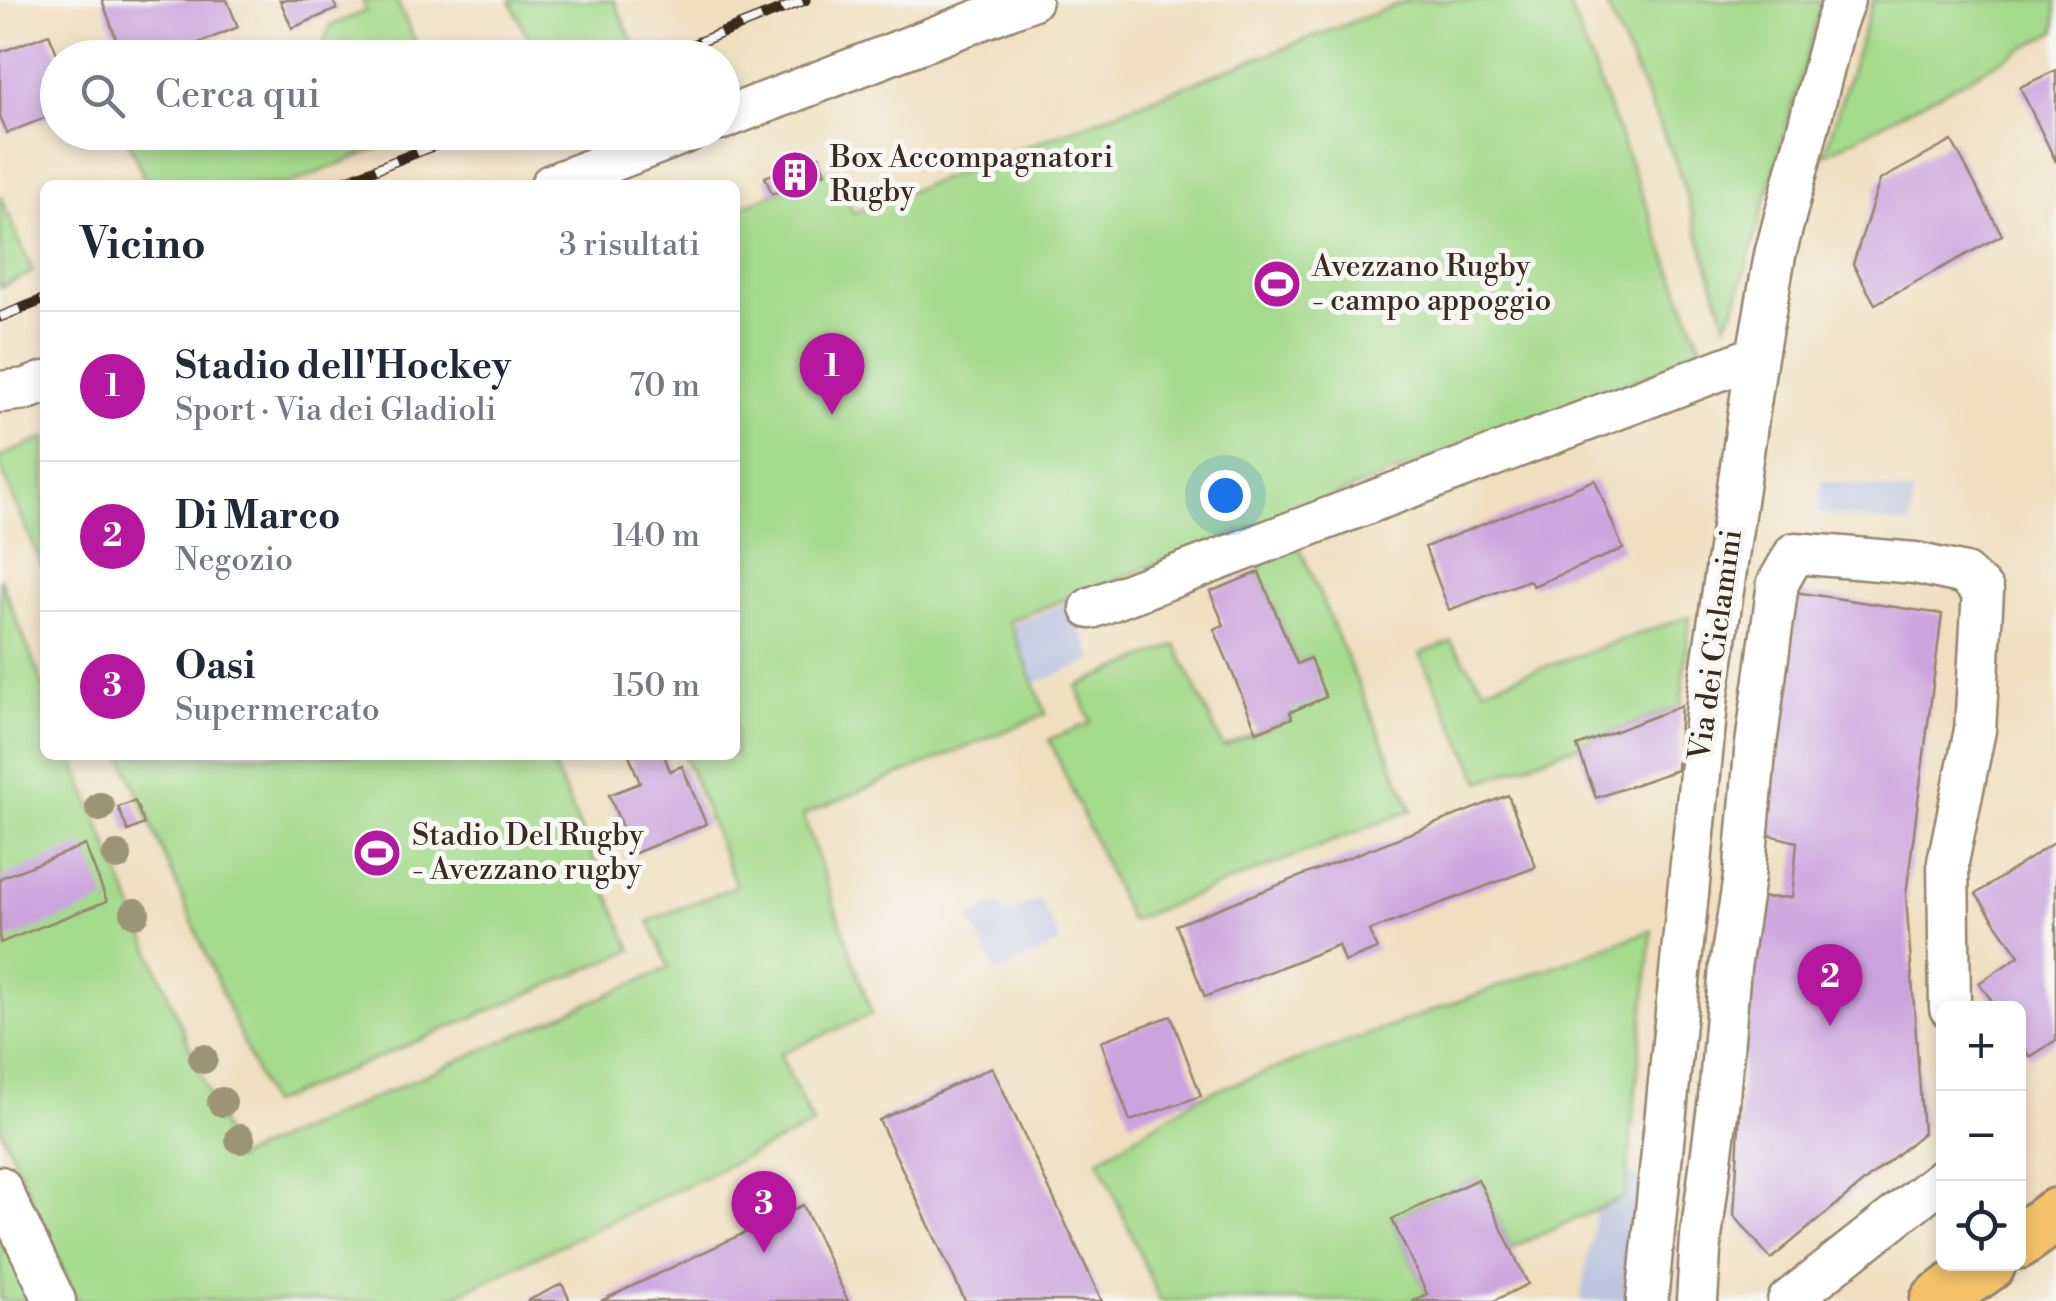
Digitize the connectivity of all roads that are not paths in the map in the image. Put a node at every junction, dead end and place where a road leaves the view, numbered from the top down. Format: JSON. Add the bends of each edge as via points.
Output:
{"nodes":[{"id":1,"x":1030,"y":0,"type":"edge"},
{"id":2,"x":1844,"y":0,"type":"edge"},
{"id":3,"x":740,"y":112,"type":"edge"},
{"id":4,"x":641,"y":150,"type":"edge"},
{"id":5,"x":564,"y":180,"type":"edge"},
{"id":6,"x":1757,"y":356,"type":"junction"},
{"id":7,"x":40,"y":384,"type":"edge"},
{"id":8,"x":0,"y":392,"type":"edge"},
{"id":9,"x":1091,"y":608,"type":"dead end"},
{"id":10,"x":1950,"y":1001,"type":"edge"},
{"id":11,"x":1940,"y":1181,"type":"edge"},
{"id":12,"x":0,"y":1187,"type":"edge"},
{"id":13,"x":2056,"y":1215,"type":"edge"},
{"id":14,"x":2026,"y":1236,"type":"edge"},
{"id":15,"x":1977,"y":1271,"type":"edge"},
{"id":16,"x":55,"y":1301,"type":"edge"},
{"id":17,"x":1647,"y":1301,"type":"edge"},
{"id":18,"x":1697,"y":1301,"type":"edge"},
{"id":19,"x":1788,"y":1301,"type":"edge"},
{"id":20,"x":1938,"y":1301,"type":"edge"}],
"edges":[{"from":1,"to":3,"type":"street"},
{"from":2,"to":6,"type":"street","name":"Via dei Ciclamini","via":[[1775,255]]},
{"from":4,"to":5,"type":"street"},
{"from":6,"to":9,"type":"street"},
{"from":6,"to":17,"type":"street","name":"Via dei Ciclamini","via":[[1708,694]]},
{"from":7,"to":8,"type":"street"},
{"from":10,"to":18,"type":"street","via":[[1948,862],[1974,730],[1983,591],[1965,574],[1948,570],[1795,552],[1778,583],[1755,752]]},
{"from":11,"to":19,"type":"street"},
{"from":12,"to":16,"type":"street"},
{"from":13,"to":14,"type":"main road"},
{"from":15,"to":20,"type":"main road"}]}
